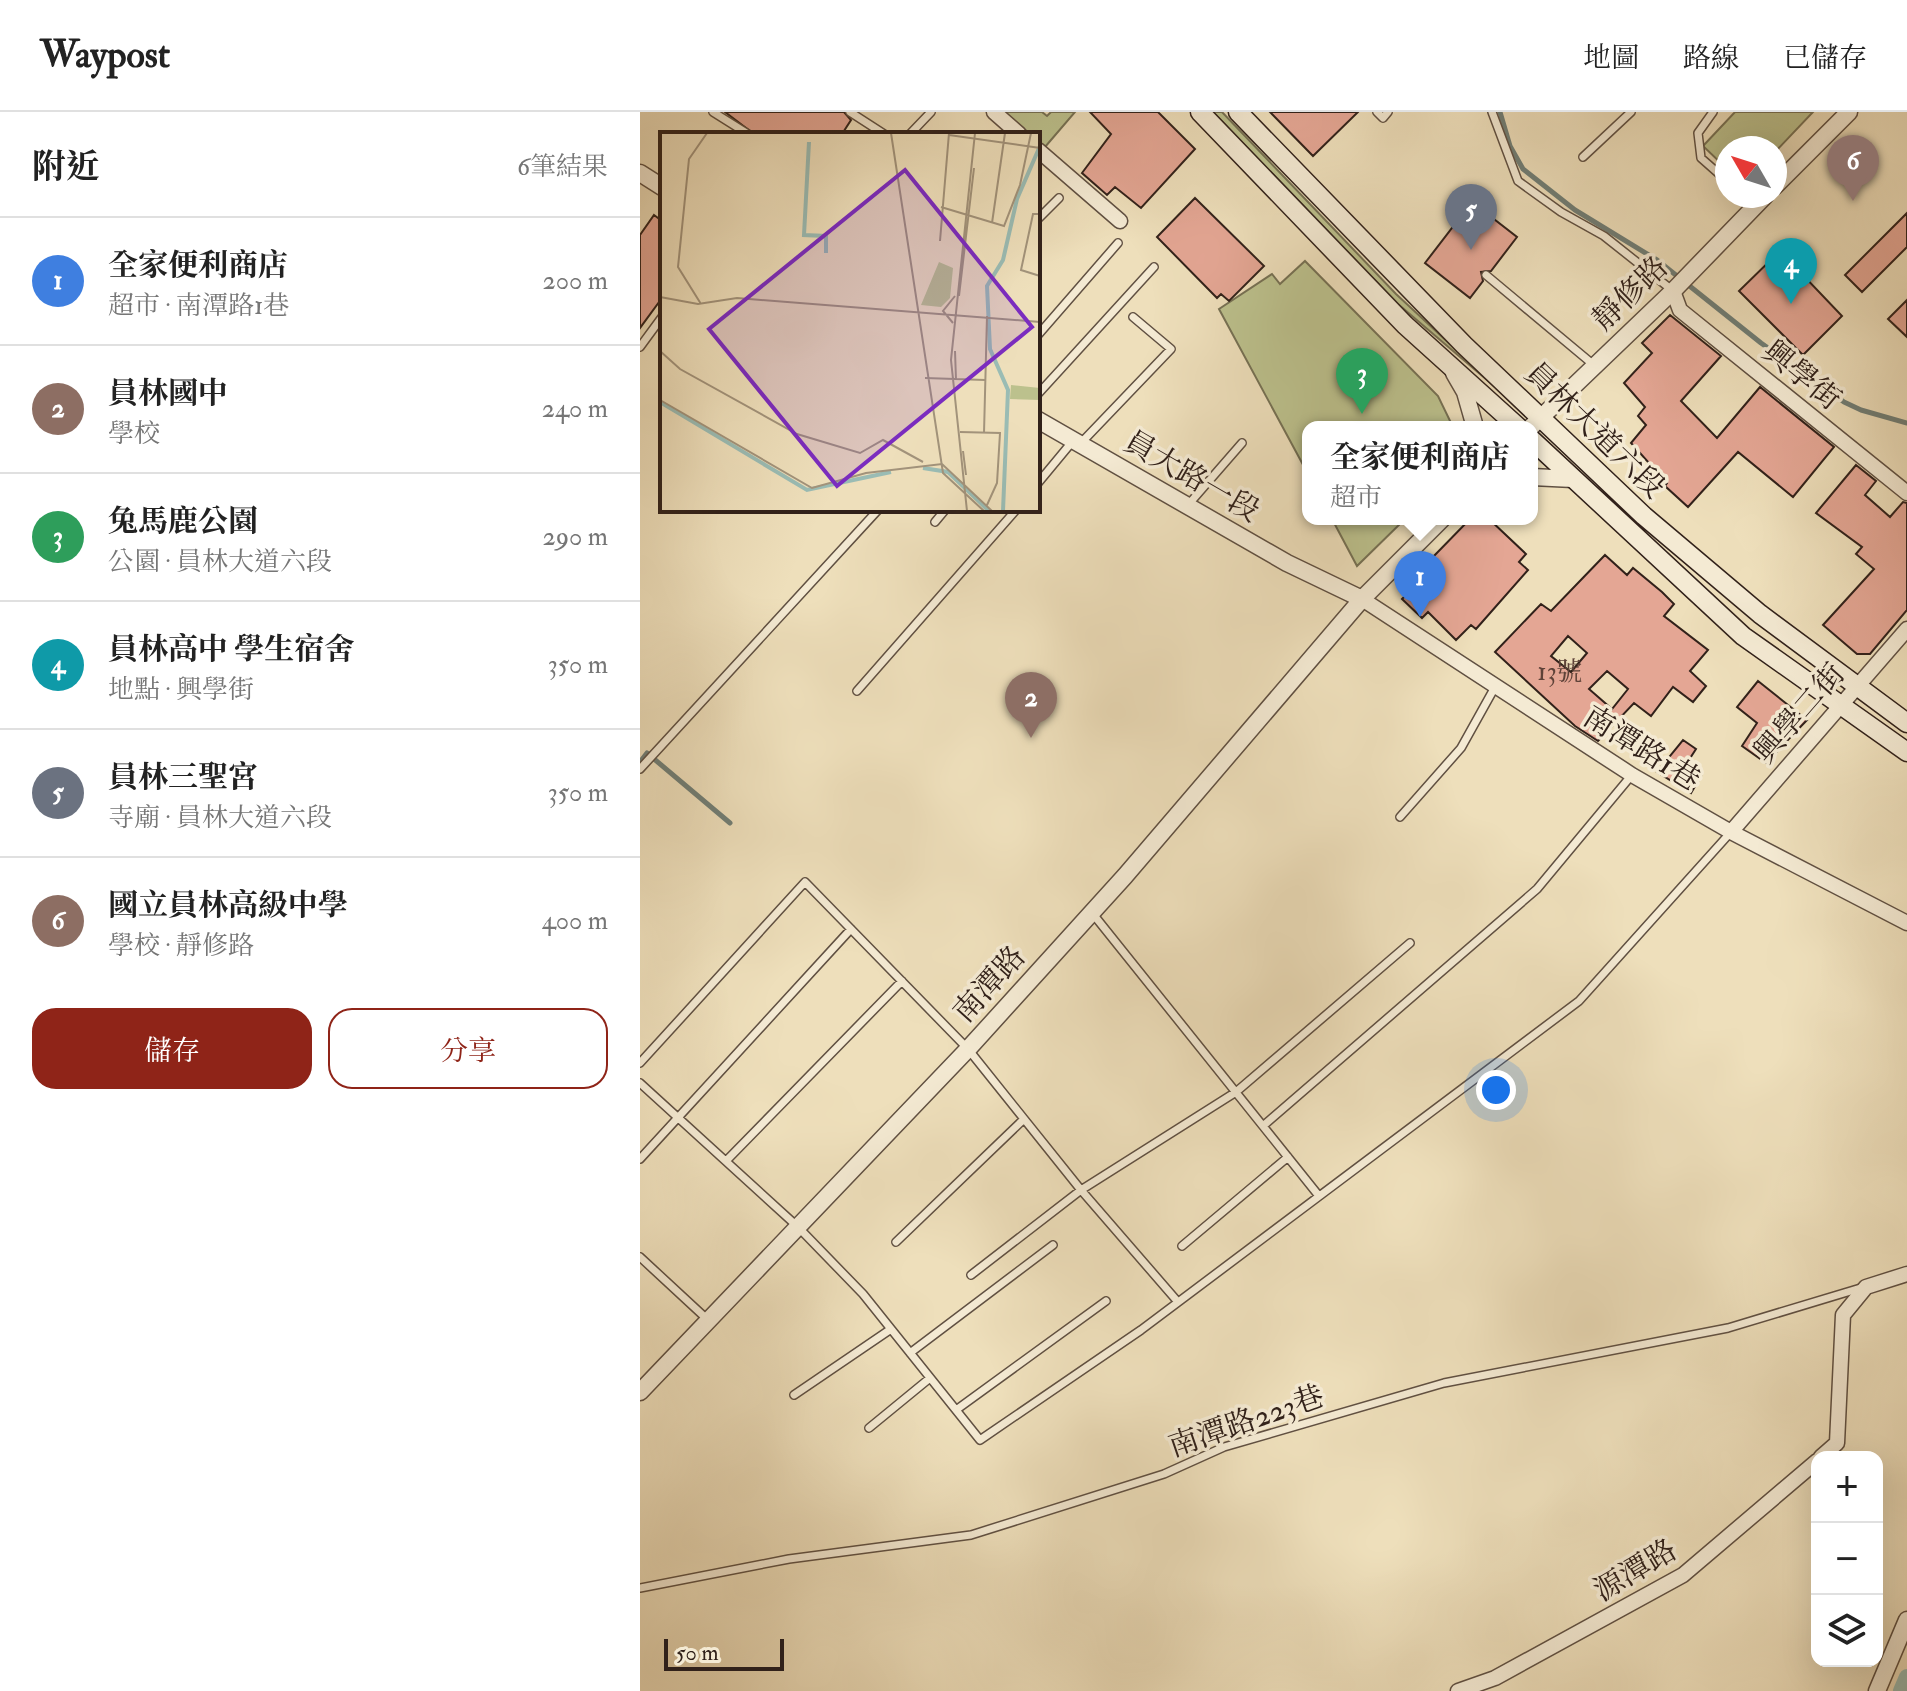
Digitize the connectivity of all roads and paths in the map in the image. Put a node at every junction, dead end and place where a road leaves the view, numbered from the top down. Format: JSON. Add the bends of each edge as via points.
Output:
{"nodes":[{"id":1,"x":713,"y":112,"type":"edge"},
{"id":2,"x":850,"y":112,"type":"edge"},
{"id":3,"x":931,"y":112,"type":"edge"},
{"id":4,"x":994,"y":112,"type":"edge"},
{"id":5,"x":1200,"y":112,"type":"edge"},
{"id":6,"x":1238,"y":112,"type":"edge"},
{"id":7,"x":1377,"y":112,"type":"edge"},
{"id":8,"x":1388,"y":112,"type":"edge"},
{"id":9,"x":1492,"y":112,"type":"edge"},
{"id":10,"x":1631,"y":112,"type":"edge"},
{"id":11,"x":1713,"y":112,"type":"edge"},
{"id":12,"x":1849,"y":112,"type":"edge"},
{"id":13,"x":745,"y":132,"type":"edge"},
{"id":14,"x":881,"y":132,"type":"edge"},
{"id":15,"x":912,"y":132,"type":"edge"},
{"id":16,"x":1017,"y":132,"type":"edge"},
{"id":17,"x":1040,"y":152,"type":"edge"},
{"id":18,"x":1583,"y":157,"type":"dead end"},
{"id":19,"x":1715,"y":170,"type":"edge"},
{"id":20,"x":640,"y":173,"type":"edge"},
{"id":21,"x":1787,"y":174,"type":"edge"},
{"id":22,"x":660,"y":186,"type":"edge"},
{"id":23,"x":1059,"y":198,"type":"dead end"},
{"id":24,"x":1747,"y":208,"type":"edge"},
{"id":25,"x":1040,"y":217,"type":"edge"},
{"id":26,"x":1120,"y":221,"type":"dead end"},
{"id":27,"x":1118,"y":243,"type":"dead end"},
{"id":28,"x":1154,"y":267,"type":"dead end"},
{"id":29,"x":1486,"y":275,"type":"dead end"},
{"id":30,"x":1673,"y":291,"type":"junction"},
{"id":31,"x":1133,"y":317,"type":"dead end"},
{"id":32,"x":660,"y":320,"type":"edge"},
{"id":33,"x":1040,"y":333,"type":"edge"},
{"id":34,"x":640,"y":347,"type":"edge"},
{"id":35,"x":1449,"y":365,"type":"junction"},
{"id":36,"x":1595,"y":366,"type":"junction"},
{"id":37,"x":1040,"y":392,"type":"edge"},
{"id":38,"x":1040,"y":421,"type":"edge"},
{"id":39,"x":1473,"y":421,"type":"edge"},
{"id":40,"x":1511,"y":421,"type":"edge"},
{"id":41,"x":1535,"y":421,"type":"edge"},
{"id":42,"x":1537,"y":421,"type":"edge"},
{"id":43,"x":1538,"y":424,"type":"edge"},
{"id":44,"x":1077,"y":442,"type":"junction"},
{"id":45,"x":1242,"y":443,"type":"dead end"},
{"id":46,"x":1538,"y":446,"type":"edge"},
{"id":47,"x":1538,"y":477,"type":"edge"},
{"id":48,"x":1573,"y":479,"type":"junction"},
{"id":49,"x":1040,"y":481,"type":"edge"},
{"id":50,"x":1907,"y":493,"type":"edge"},
{"id":51,"x":1188,"y":506,"type":"junction"},
{"id":52,"x":876,"y":512,"type":"edge"},
{"id":53,"x":943,"y":512,"type":"edge"},
{"id":54,"x":1014,"y":512,"type":"edge"},
{"id":55,"x":935,"y":522,"type":"dead end"},
{"id":56,"x":1436,"y":525,"type":"edge"},
{"id":57,"x":1362,"y":599,"type":"junction"},
{"id":58,"x":1907,"y":629,"type":"edge"},
{"id":59,"x":1496,"y":686,"type":"junction"},
{"id":60,"x":1857,"y":686,"type":"junction"},
{"id":61,"x":857,"y":691,"type":"dead end"},
{"id":62,"x":1840,"y":706,"type":"junction"},
{"id":63,"x":1907,"y":723,"type":"edge"},
{"id":64,"x":1907,"y":752,"type":"edge"},
{"id":65,"x":640,"y":769,"type":"edge"},
{"id":66,"x":1632,"y":775,"type":"junction"},
{"id":67,"x":1400,"y":817,"type":"dead end"},
{"id":68,"x":1731,"y":832,"type":"junction"},
{"id":69,"x":1092,"y":912,"type":"junction"},
{"id":70,"x":1907,"y":923,"type":"edge"},
{"id":71,"x":851,"y":929,"type":"junction"},
{"id":72,"x":1410,"y":943,"type":"dead end"},
{"id":73,"x":902,"y":981,"type":"junction"},
{"id":74,"x":968,"y":1049,"type":"junction"},
{"id":75,"x":640,"y":1063,"type":"edge"},
{"id":76,"x":640,"y":1083,"type":"edge"},
{"id":77,"x":1236,"y":1092,"type":"junction"},
{"id":78,"x":678,"y":1118,"type":"junction"},
{"id":79,"x":1024,"y":1119,"type":"junction"},
{"id":80,"x":1263,"y":1126,"type":"junction"},
{"id":81,"x":1288,"y":1157,"type":"junction"},
{"id":82,"x":640,"y":1159,"type":"edge"},
{"id":83,"x":726,"y":1161,"type":"junction"},
{"id":84,"x":1081,"y":1190,"type":"junction"},
{"id":85,"x":1319,"y":1196,"type":"junction"},
{"id":86,"x":798,"y":1227,"type":"junction"},
{"id":87,"x":896,"y":1242,"type":"dead end"},
{"id":88,"x":1053,"y":1245,"type":"dead end"},
{"id":89,"x":1182,"y":1246,"type":"dead end"},
{"id":90,"x":640,"y":1257,"type":"edge"},
{"id":91,"x":1907,"y":1274,"type":"edge"},
{"id":92,"x":971,"y":1275,"type":"dead end"},
{"id":93,"x":1866,"y":1287,"type":"junction"},
{"id":94,"x":1106,"y":1301,"type":"dead end"},
{"id":95,"x":1178,"y":1302,"type":"junction"},
{"id":96,"x":708,"y":1320,"type":"junction"},
{"id":97,"x":891,"y":1329,"type":"junction"},
{"id":98,"x":910,"y":1353,"type":"junction"},
{"id":99,"x":930,"y":1378,"type":"junction"},
{"id":100,"x":640,"y":1392,"type":"edge"},
{"id":101,"x":794,"y":1395,"type":"dead end"},
{"id":102,"x":956,"y":1410,"type":"junction"},
{"id":103,"x":869,"y":1428,"type":"dead end"},
{"id":104,"x":1828,"y":1451,"type":"edge"},
{"id":105,"x":1811,"y":1466,"type":"edge"},
{"id":106,"x":640,"y":1588,"type":"edge"},
{"id":107,"x":1907,"y":1620,"type":"edge"},
{"id":108,"x":1458,"y":1691,"type":"edge"},
{"id":109,"x":1877,"y":1691,"type":"edge"}],
"edges":[{"from":1,"to":13,"type":"lane"},
{"from":2,"to":14,"type":"lane"},
{"from":3,"to":15,"type":"lane"},
{"from":4,"to":16,"type":"street"},
{"from":5,"to":35,"type":"main road","name":"員林大道六段"},
{"from":6,"to":41,"type":"main road","name":"員林大道六段"},
{"from":7,"to":8,"type":"lane","via":[[1383,118]]},
{"from":9,"to":30,"type":"lane","via":[[1518,181],[1604,236]]},
{"from":10,"to":18,"type":"lane"},
{"from":11,"to":19,"type":"lane","via":[[1698,133],[1701,158]]},
{"from":12,"to":21,"type":"street"},
{"from":17,"to":26,"type":"street"},
{"from":20,"to":22,"type":"street"},
{"from":23,"to":25,"type":"lane"},
{"from":24,"to":30,"type":"street","name":"靜修路"},
{"from":27,"to":33,"type":"lane"},
{"from":28,"to":37,"type":"lane"},
{"from":29,"to":36,"type":"lane"},
{"from":30,"to":36,"type":"street","name":"靜修路"},
{"from":30,"to":50,"type":"street","name":"興學街","via":[[1680,310]]},
{"from":31,"to":44,"type":"lane","via":[[1171,349]]},
{"from":32,"to":34,"type":"lane"},
{"from":35,"to":39,"type":"street"},
{"from":35,"to":40,"type":"main road","name":"員林大道六段"},
{"from":36,"to":42,"type":"street","name":"靜修路"},
{"from":38,"to":44,"type":"street","name":"員大路一段"},
{"from":43,"to":60,"type":"main road","name":"員林大道六段","via":[[1760,614]]},
{"from":44,"to":49,"type":"lane"},
{"from":44,"to":51,"type":"street","name":"員大路一段"},
{"from":45,"to":51,"type":"lane"},
{"from":46,"to":48,"type":"main road","name":"員林大道六段"},
{"from":47,"to":48,"type":"street"},
{"from":48,"to":62,"type":"main road","name":"員林大道六段","via":[[1743,636]]},
{"from":51,"to":57,"type":"street","name":"員大路一段"},
{"from":52,"to":65,"type":"lane"},
{"from":53,"to":55,"type":"lane"},
{"from":54,"to":61,"type":"lane"},
{"from":56,"to":57,"type":"street"},
{"from":57,"to":59,"type":"street","name":"南潭路1巷"},
{"from":57,"to":69,"type":"street","name":"南潭路"},
{"from":58,"to":60,"type":"street","name":"興學二街"},
{"from":59,"to":66,"type":"street","name":"南潭路1巷"},
{"from":59,"to":67,"type":"lane","via":[[1461,748]]},
{"from":60,"to":62,"type":"street","name":"興學二街"},
{"from":60,"to":63,"type":"main road","name":"員林大道六段"},
{"from":62,"to":64,"type":"main road","name":"員林大道六段"},
{"from":62,"to":68,"type":"street","name":"興學二街"},
{"from":66,"to":68,"type":"street","name":"南潭路1巷"},
{"from":66,"to":80,"type":"lane","via":[[1537,889]]},
{"from":68,"to":70,"type":"street","name":"南潭路1巷"},
{"from":68,"to":85,"type":"lane","via":[[1579,1001]]},
{"from":69,"to":74,"type":"street","name":"南潭路"},
{"from":69,"to":77,"type":"lane"},
{"from":71,"to":73,"type":"lane"},
{"from":71,"to":75,"type":"lane","via":[[805,882]]},
{"from":71,"to":78,"type":"lane"},
{"from":72,"to":77,"type":"lane"},
{"from":73,"to":74,"type":"lane"},
{"from":73,"to":83,"type":"lane"},
{"from":74,"to":79,"type":"lane"},
{"from":74,"to":86,"type":"street","name":"南潭路"},
{"from":76,"to":78,"type":"lane"},
{"from":77,"to":80,"type":"lane"},
{"from":77,"to":84,"type":"lane"},
{"from":78,"to":82,"type":"lane"},
{"from":78,"to":83,"type":"lane"},
{"from":79,"to":84,"type":"lane"},
{"from":79,"to":87,"type":"lane"},
{"from":80,"to":81,"type":"lane"},
{"from":81,"to":85,"type":"lane"},
{"from":81,"to":89,"type":"lane"},
{"from":83,"to":86,"type":"lane"},
{"from":84,"to":92,"type":"lane"},
{"from":84,"to":95,"type":"lane"},
{"from":85,"to":95,"type":"lane"},
{"from":86,"to":96,"type":"street","name":"南潭路"},
{"from":86,"to":97,"type":"lane"},
{"from":88,"to":98,"type":"lane"},
{"from":90,"to":96,"type":"lane"},
{"from":91,"to":93,"type":"street"},
{"from":93,"to":104,"type":"street","name":"源潭路","via":[[1843,1315],[1837,1443]]},
{"from":93,"to":106,"type":"lane","name":"南潭路223巷","via":[[1728,1328],[1444,1383],[1224,1447],[1164,1474],[971,1535],[789,1559]]},
{"from":94,"to":102,"type":"lane"},
{"from":95,"to":102,"type":"lane","via":[[980,1440]]},
{"from":96,"to":100,"type":"street","name":"南潭路"},
{"from":97,"to":98,"type":"lane"},
{"from":97,"to":101,"type":"lane"},
{"from":98,"to":99,"type":"lane"},
{"from":99,"to":102,"type":"lane"},
{"from":99,"to":103,"type":"lane"},
{"from":105,"to":108,"type":"street","name":"源潭路","via":[[1683,1575],[1495,1678]]},
{"from":107,"to":109,"type":"street"}]}
